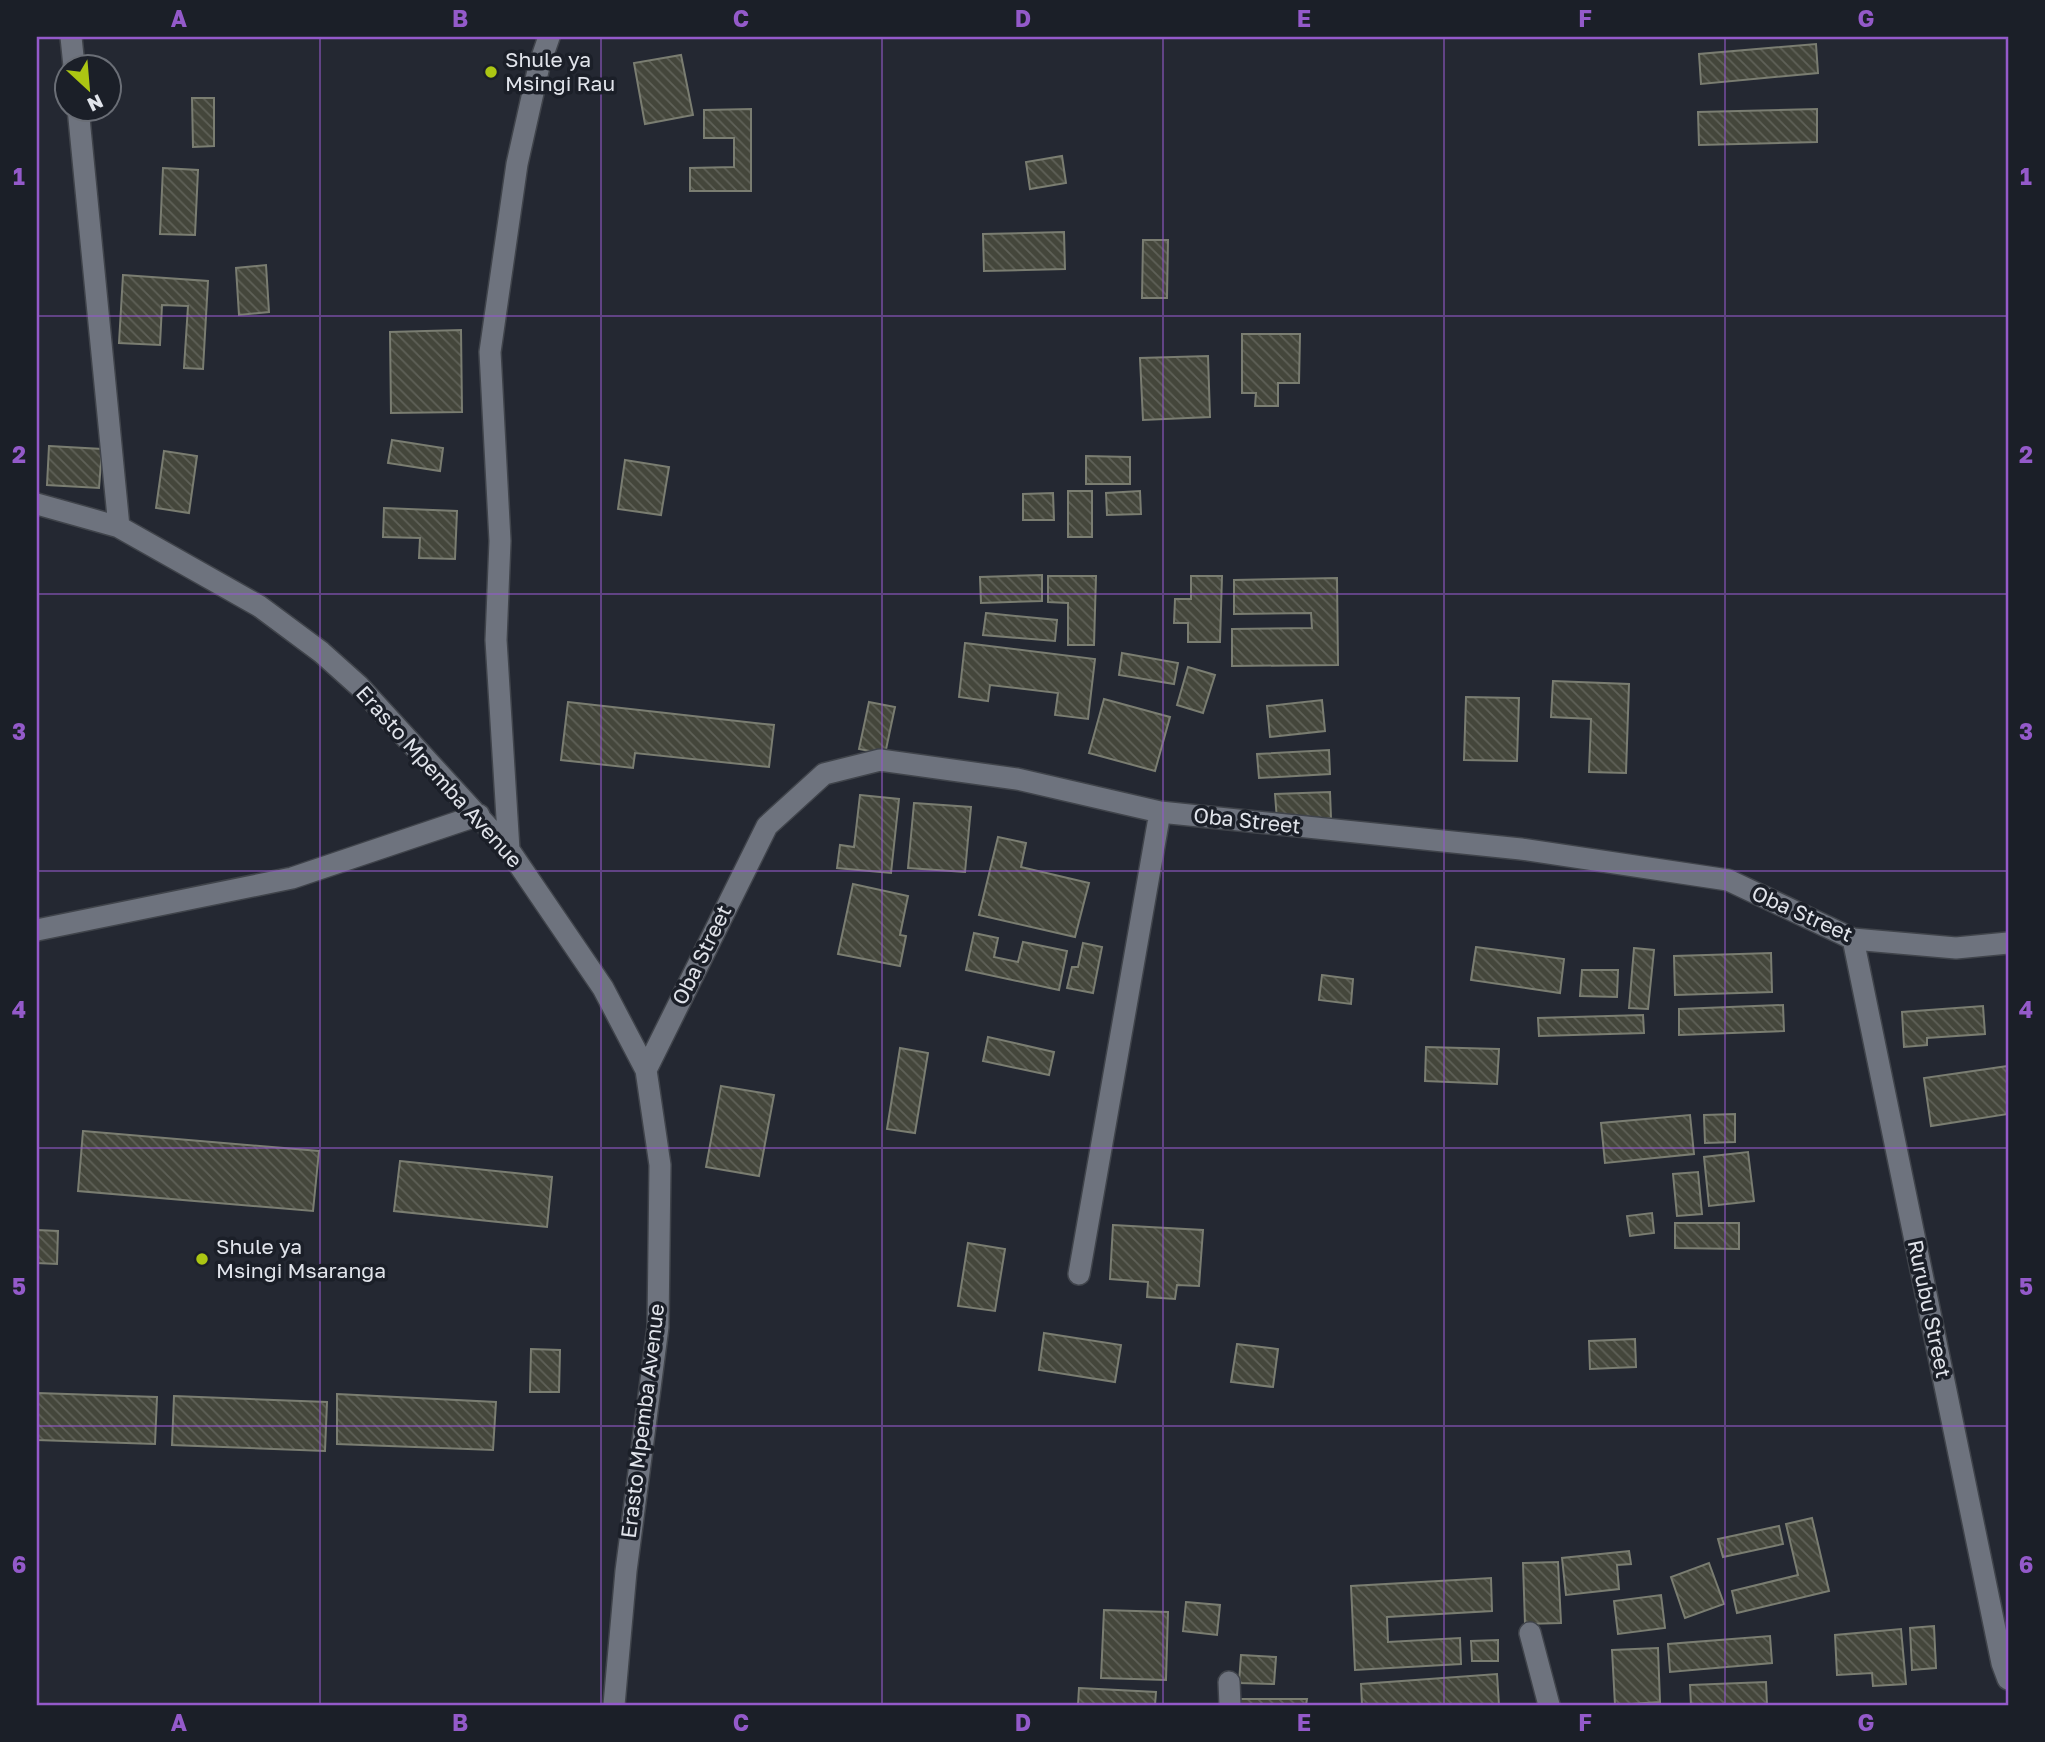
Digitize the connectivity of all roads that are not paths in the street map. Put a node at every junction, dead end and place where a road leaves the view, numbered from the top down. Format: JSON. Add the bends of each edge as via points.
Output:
{"nodes":[{"id":1,"x":549,"y":37,"type":"edge"},
{"id":2,"x":79,"y":122,"type":"edge"},
{"id":3,"x":37,"y":504,"type":"edge"},
{"id":4,"x":119,"y":527,"type":"junction"},
{"id":5,"x":1160,"y":812,"type":"junction"},
{"id":6,"x":479,"y":815,"type":"junction"},
{"id":7,"x":509,"y":850,"type":"junction"},
{"id":8,"x":37,"y":930,"type":"edge"},
{"id":9,"x":1853,"y":939,"type":"junction"},
{"id":10,"x":2008,"y":943,"type":"edge"},
{"id":11,"x":646,"y":1070,"type":"junction"},
{"id":12,"x":1079,"y":1274,"type":"dead end"},
{"id":13,"x":1530,"y":1633,"type":"dead end"},
{"id":14,"x":2008,"y":1679,"type":"edge"},
{"id":15,"x":1229,"y":1682,"type":"dead end"},
{"id":16,"x":614,"y":1705,"type":"edge"},
{"id":17,"x":1230,"y":1705,"type":"edge"},
{"id":18,"x":1549,"y":1705,"type":"edge"}],
"edges":[{"from":1,"to":7,"type":"street","via":[[538,66],[517,164],[490,352],[500,541],[496,640]]},
{"from":2,"to":4,"type":"street"},
{"from":3,"to":4,"type":"street","name":"Erasto Mpemba Avenue"},
{"from":4,"to":6,"type":"street","name":"Erasto Mpemba Avenue","via":[[259,606],[321,652],[359,686]]},
{"from":5,"to":9,"type":"street","name":"Oba Street","via":[[1521,849],[1728,880]]},
{"from":5,"to":11,"type":"street","name":"Oba Street","via":[[1017,779],[880,760],[824,774],[767,826]]},
{"from":5,"to":12,"type":"street"},
{"from":6,"to":7,"type":"street","name":"Erasto Mpemba Avenue"},
{"from":6,"to":8,"type":"street","via":[[292,878]]},
{"from":7,"to":11,"type":"street","name":"Erasto Mpemba Avenue","via":[[603,989]]},
{"from":9,"to":10,"type":"street","name":"Oba Street","via":[[1956,948]]},
{"from":9,"to":14,"type":"street","name":"Rurubu Street"},
{"from":11,"to":16,"type":"street","name":"Erasto Mpemba Avenue","via":[[660,1165],[657,1327]]},
{"from":13,"to":18,"type":"street"},
{"from":15,"to":17,"type":"street"}]}
